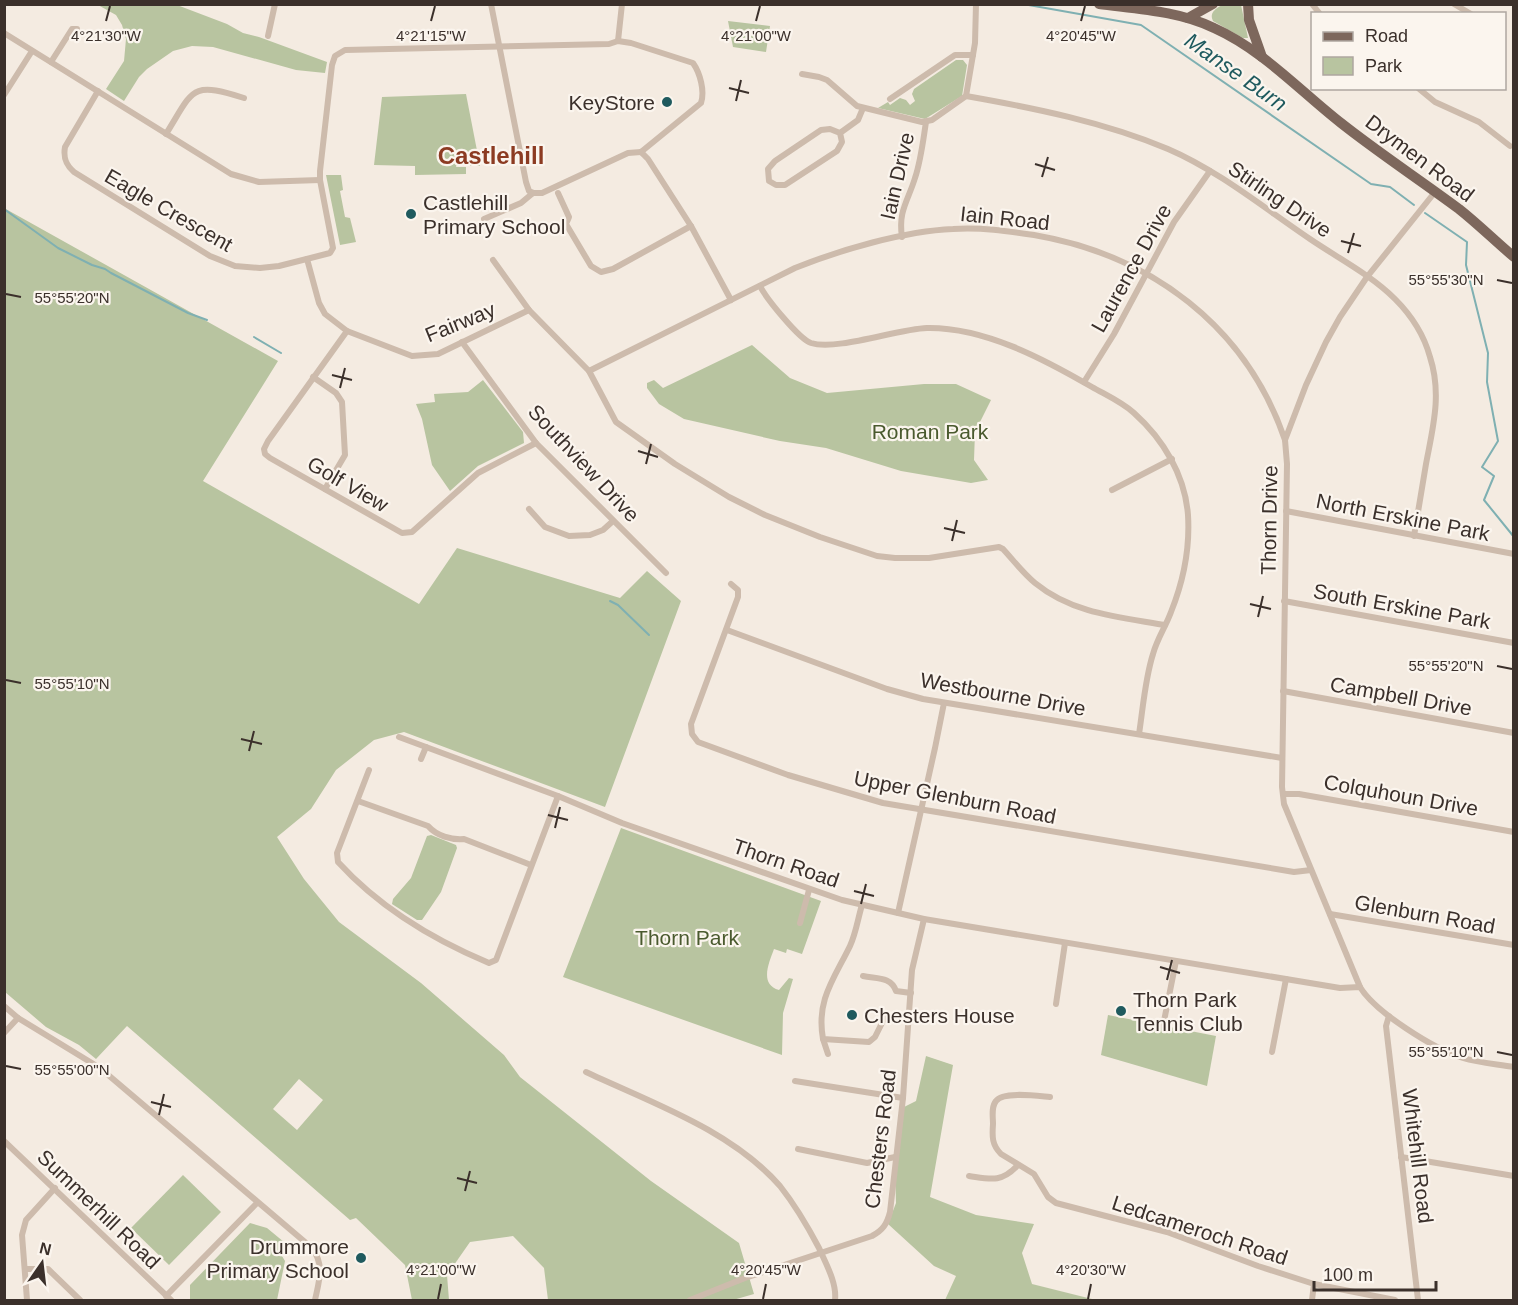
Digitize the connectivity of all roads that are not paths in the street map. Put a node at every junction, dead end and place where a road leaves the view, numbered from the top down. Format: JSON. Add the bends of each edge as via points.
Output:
{"nodes":[{"id":1,"x":275,"y":4,"type":"edge"},
{"id":2,"x":491,"y":4,"type":"edge"},
{"id":3,"x":622,"y":4,"type":"edge"},
{"id":4,"x":976,"y":4,"type":"edge"},
{"id":5,"x":1099,"y":4,"type":"edge"},
{"id":6,"x":1213,"y":4,"type":"edge"},
{"id":7,"x":1248,"y":4,"type":"edge"},
{"id":8,"x":1454,"y":4,"type":"edge"},
{"id":9,"x":1468,"y":12,"type":"edge"},
{"id":10,"x":1188,"y":18,"type":"junction"},
{"id":11,"x":77,"y":29,"type":"dead end"},
{"id":12,"x":4,"y":33,"type":"edge"},
{"id":13,"x":268,"y":36,"type":"dead end"},
{"id":14,"x":618,"y":41,"type":"junction"},
{"id":15,"x":499,"y":46,"type":"junction"},
{"id":16,"x":32,"y":51,"type":"junction"},
{"id":17,"x":973,"y":55,"type":"junction"},
{"id":18,"x":1262,"y":57,"type":"junction"},
{"id":19,"x":51,"y":62,"type":"junction"},
{"id":20,"x":802,"y":74,"type":"dead end"},
{"id":21,"x":1420,"y":90,"type":"edge"},
{"id":22,"x":98,"y":91,"type":"junction"},
{"id":23,"x":4,"y":95,"type":"edge"},
{"id":24,"x":966,"y":96,"type":"junction"},
{"id":25,"x":244,"y":98,"type":"dead end"},
{"id":26,"x":890,"y":99,"type":"dead end"},
{"id":27,"x":863,"y":108,"type":"junction"},
{"id":28,"x":926,"y":122,"type":"junction"},
{"id":29,"x":840,"y":133,"type":"junction"},
{"id":30,"x":166,"y":134,"type":"junction"},
{"id":31,"x":1510,"y":146,"type":"dead end"},
{"id":32,"x":641,"y":152,"type":"junction"},
{"id":33,"x":1210,"y":171,"type":"junction"},
{"id":34,"x":320,"y":180,"type":"junction"},
{"id":35,"x":1435,"y":192,"type":"junction"},
{"id":36,"x":532,"y":193,"type":"junction"},
{"id":37,"x":558,"y":193,"type":"dead end"},
{"id":38,"x":484,"y":219,"type":"dead end"},
{"id":39,"x":691,"y":226,"type":"junction"},
{"id":40,"x":902,"y":237,"type":"junction"},
{"id":41,"x":1514,"y":257,"type":"edge"},
{"id":42,"x":308,"y":259,"type":"junction"},
{"id":43,"x":493,"y":260,"type":"dead end"},
{"id":44,"x":1147,"y":273,"type":"junction"},
{"id":45,"x":1367,"y":278,"type":"junction"},
{"id":46,"x":760,"y":286,"type":"junction"},
{"id":47,"x":731,"y":300,"type":"junction"},
{"id":48,"x":529,"y":310,"type":"junction"},
{"id":49,"x":347,"y":331,"type":"junction"},
{"id":50,"x":462,"y":342,"type":"junction"},
{"id":51,"x":589,"y":371,"type":"junction"},
{"id":52,"x":313,"y":377,"type":"junction"},
{"id":53,"x":1084,"y":382,"type":"junction"},
{"id":54,"x":1285,"y":440,"type":"junction"},
{"id":55,"x":536,"y":442,"type":"junction"},
{"id":56,"x":1172,"y":459,"type":"junction"},
{"id":57,"x":324,"y":489,"type":"junction"},
{"id":58,"x":1112,"y":490,"type":"dead end"},
{"id":59,"x":529,"y":509,"type":"dead end"},
{"id":60,"x":1286,"y":512,"type":"junction"},
{"id":61,"x":613,"y":521,"type":"junction"},
{"id":62,"x":1414,"y":536,"type":"junction"},
{"id":63,"x":1514,"y":554,"type":"edge"},
{"id":64,"x":666,"y":573,"type":"dead end"},
{"id":65,"x":731,"y":585,"type":"dead end"},
{"id":66,"x":1284,"y":601,"type":"junction"},
{"id":67,"x":1165,"y":625,"type":"junction"},
{"id":68,"x":727,"y":630,"type":"junction"},
{"id":69,"x":1514,"y":643,"type":"edge"},
{"id":70,"x":1283,"y":691,"type":"junction"},
{"id":71,"x":944,"y":703,"type":"junction"},
{"id":72,"x":1139,"y":734,"type":"junction"},
{"id":73,"x":1514,"y":734,"type":"edge"},
{"id":74,"x":399,"y":737,"type":"dead end"},
{"id":75,"x":426,"y":747,"type":"junction"},
{"id":76,"x":1282,"y":758,"type":"junction"},
{"id":77,"x":421,"y":759,"type":"dead end"},
{"id":78,"x":369,"y":770,"type":"dead end"},
{"id":79,"x":1282,"y":794,"type":"junction"},
{"id":80,"x":558,"y":796,"type":"junction"},
{"id":81,"x":357,"y":801,"type":"junction"},
{"id":82,"x":921,"y":810,"type":"junction"},
{"id":83,"x":1514,"y":832,"type":"edge"},
{"id":84,"x":531,"y":865,"type":"junction"},
{"id":85,"x":1311,"y":870,"type":"junction"},
{"id":86,"x":809,"y":890,"type":"junction"},
{"id":87,"x":862,"y":904,"type":"junction"},
{"id":88,"x":898,"y":913,"type":"junction"},
{"id":89,"x":1330,"y":914,"type":"junction"},
{"id":90,"x":924,"y":919,"type":"junction"},
{"id":91,"x":800,"y":923,"type":"dead end"},
{"id":92,"x":1065,"y":943,"type":"junction"},
{"id":93,"x":1514,"y":945,"type":"edge"},
{"id":94,"x":1176,"y":961,"type":"junction"},
{"id":95,"x":863,"y":976,"type":"dead end"},
{"id":96,"x":1286,"y":979,"type":"junction"},
{"id":97,"x":1360,"y":987,"type":"junction"},
{"id":98,"x":910,"y":993,"type":"junction"},
{"id":99,"x":1056,"y":1004,"type":"dead end"},
{"id":100,"x":4,"y":1006,"type":"edge"},
{"id":101,"x":1389,"y":1016,"type":"junction"},
{"id":102,"x":885,"y":1017,"type":"dead end"},
{"id":103,"x":18,"y":1018,"type":"junction"},
{"id":104,"x":1163,"y":1026,"type":"dead end"},
{"id":105,"x":4,"y":1033,"type":"edge"},
{"id":106,"x":823,"y":1039,"type":"junction"},
{"id":107,"x":1272,"y":1052,"type":"dead end"},
{"id":108,"x":828,"y":1054,"type":"dead end"},
{"id":109,"x":1514,"y":1067,"type":"edge"},
{"id":110,"x":586,"y":1072,"type":"dead end"},
{"id":111,"x":795,"y":1081,"type":"dead end"},
{"id":112,"x":1050,"y":1097,"type":"dead end"},
{"id":113,"x":903,"y":1098,"type":"junction"},
{"id":114,"x":829,"y":1144,"type":"dead end"},
{"id":115,"x":6,"y":1145,"type":"edge"},
{"id":116,"x":798,"y":1149,"type":"dead end"},
{"id":117,"x":828,"y":1154,"type":"junction"},
{"id":118,"x":895,"y":1157,"type":"junction"},
{"id":119,"x":1401,"y":1157,"type":"junction"},
{"id":120,"x":1017,"y":1166,"type":"junction"},
{"id":121,"x":969,"y":1176,"type":"dead end"},
{"id":122,"x":1514,"y":1176,"type":"edge"},
{"id":123,"x":55,"y":1188,"type":"junction"},
{"id":124,"x":256,"y":1203,"type":"junction"},
{"id":125,"x":821,"y":1253,"type":"junction"},
{"id":126,"x":25,"y":1269,"type":"junction"},
{"id":127,"x":1314,"y":1284,"type":"junction"},
{"id":128,"x":168,"y":1298,"type":"edge"},
{"id":129,"x":27,"y":1300,"type":"edge"},
{"id":130,"x":80,"y":1300,"type":"edge"},
{"id":131,"x":315,"y":1300,"type":"edge"},
{"id":132,"x":690,"y":1300,"type":"edge"},
{"id":133,"x":835,"y":1300,"type":"edge"},
{"id":134,"x":1312,"y":1300,"type":"edge"},
{"id":135,"x":1395,"y":1300,"type":"edge"},
{"id":136,"x":1418,"y":1300,"type":"edge"}],
"edges":[{"from":1,"to":13,"type":"street"},
{"from":2,"to":15,"type":"street"},
{"from":3,"to":14,"type":"street"},
{"from":4,"to":17,"type":"street"},
{"from":5,"to":10,"type":"main road","name":"Drymen Road"},
{"from":6,"to":10,"type":"main road"},
{"from":7,"to":18,"type":"main road","via":[[1249,20]]},
{"from":8,"to":9,"type":"street"},
{"from":10,"to":18,"type":"main road","name":"Drymen Road","via":[[1235,38]]},
{"from":11,"to":19,"type":"street","via":[[72,29]]},
{"from":12,"to":16,"type":"street"},
{"from":14,"to":15,"type":"street"},
{"from":14,"to":32,"type":"street","via":[[693,63],[701,82],[700,103]]},
{"from":15,"to":34,"type":"street","via":[[367,48],[345,50],[336,56]]},
{"from":15,"to":36,"type":"street","via":[[526,182]]},
{"from":16,"to":19,"type":"street"},
{"from":16,"to":23,"type":"street"},
{"from":17,"to":24,"type":"street"},
{"from":17,"to":26,"type":"street","via":[[955,56]]},
{"from":18,"to":35,"type":"main road","name":"Drymen Road","via":[[1341,123]]},
{"from":19,"to":22,"type":"street"},
{"from":20,"to":27,"type":"street","via":[[827,80],[850,102]]},
{"from":21,"to":31,"type":"street","via":[[1435,102],[1479,122]]},
{"from":22,"to":30,"type":"street"},
{"from":22,"to":42,"type":"street","name":"Eagle Crescent","via":[[64,147],[65,161],[74,172],[222,262],[260,268]]},
{"from":24,"to":28,"type":"street"},
{"from":24,"to":33,"type":"street","name":"Stirling Drive","via":[[1118,132],[1168,149]]},
{"from":25,"to":30,"type":"street","via":[[215,89],[200,90],[188,99]]},
{"from":27,"to":28,"type":"street"},
{"from":27,"to":29,"type":"street","via":[[858,120]]},
{"from":28,"to":40,"type":"street","name":"Iain Drive","via":[[915,180],[900,221]]},
{"from":29,"to":29,"type":"street","via":[[837,151],[785,185],[770,181],[770,166],[821,130]]},
{"from":30,"to":34,"type":"street","via":[[247,180]]},
{"from":32,"to":36,"type":"street"},
{"from":32,"to":39,"type":"street"},
{"from":33,"to":44,"type":"street","name":"Laurence Drive","via":[[1174,222]]},
{"from":33,"to":45,"type":"street","name":"Stirling Drive"},
{"from":34,"to":42,"type":"street","name":"Eagle Crescent","via":[[333,242],[330,253]]},
{"from":35,"to":41,"type":"main road","name":"Drymen Road"},
{"from":35,"to":45,"type":"street","name":"Thorn Drive"},
{"from":36,"to":38,"type":"street"},
{"from":37,"to":39,"type":"street","via":[[569,217],[566,224],[591,266],[601,272]]},
{"from":39,"to":47,"type":"street"},
{"from":40,"to":44,"type":"street","name":"Iain Road","via":[[951,229],[1015,232],[1092,249]]},
{"from":40,"to":46,"type":"street","name":"Iain Road","via":[[828,255]]},
{"from":42,"to":49,"type":"street","name":"Fairway","via":[[319,303],[325,314]]},
{"from":43,"to":48,"type":"street"},
{"from":44,"to":53,"type":"street","name":"Laurence Drive"},
{"from":44,"to":54,"type":"street","name":"Iain Road","via":[[1184,298],[1221,332],[1254,374]]},
{"from":45,"to":54,"type":"street","name":"Thorn Drive","via":[[1326,342]]},
{"from":45,"to":62,"type":"street","name":"Stirling Drive","via":[[1395,299],[1416,325],[1435,376],[1437,412]]},
{"from":46,"to":47,"type":"street","name":"Iain Road"},
{"from":46,"to":53,"type":"street","via":[[810,342],[821,345],[914,329],[954,329],[981,335],[1041,359]]},
{"from":47,"to":51,"type":"street","name":"Iain Road"},
{"from":48,"to":50,"type":"street","name":"Fairway"},
{"from":48,"to":51,"type":"street"},
{"from":49,"to":50,"type":"street","name":"Fairway","via":[[412,356],[438,354]]},
{"from":49,"to":52,"type":"street","name":"Golf View"},
{"from":50,"to":55,"type":"street","name":"Southview Drive"},
{"from":51,"to":67,"type":"street","via":[[616,422],[704,483],[765,515],[877,556],[928,558],[999,547],[1034,582],[1066,603],[1095,613]]},
{"from":52,"to":57,"type":"street","via":[[342,402],[345,454]]},
{"from":52,"to":57,"type":"street","name":"Golf View","via":[[264,449],[270,458]]},
{"from":53,"to":56,"type":"street","via":[[1133,412]]},
{"from":54,"to":60,"type":"street","name":"Thorn Drive"},
{"from":55,"to":57,"type":"street","name":"Golf View","via":[[478,473],[412,532],[402,533]]},
{"from":55,"to":61,"type":"street","name":"Southview Drive"},
{"from":56,"to":58,"type":"street"},
{"from":56,"to":67,"type":"street","via":[[1188,511],[1188,542],[1173,608]]},
{"from":59,"to":61,"type":"street","via":[[545,527],[569,536],[590,535]]},
{"from":60,"to":62,"type":"street","name":"North Erskine Park"},
{"from":60,"to":66,"type":"street","name":"Thorn Drive"},
{"from":61,"to":64,"type":"street","name":"Southview Drive"},
{"from":62,"to":63,"type":"street","name":"North Erskine Park"},
{"from":65,"to":68,"type":"street","name":"Upper Glenburn Road","via":[[739,593]]},
{"from":66,"to":69,"type":"street","name":"South Erskine Park"},
{"from":66,"to":70,"type":"street","name":"Thorn Drive"},
{"from":67,"to":72,"type":"street","via":[[1153,654]]},
{"from":68,"to":71,"type":"street","name":"Westbourne Drive","via":[[886,689]]},
{"from":68,"to":82,"type":"street","name":"Upper Glenburn Road","via":[[691,724],[698,742],[850,795]]},
{"from":70,"to":73,"type":"street","name":"Campbell Drive"},
{"from":70,"to":76,"type":"street","name":"Thorn Drive"},
{"from":71,"to":72,"type":"street","name":"Westbourne Drive"},
{"from":71,"to":82,"type":"street"},
{"from":72,"to":76,"type":"street","name":"Westbourne Drive"},
{"from":74,"to":75,"type":"street","name":"Thorn Road"},
{"from":75,"to":77,"type":"street"},
{"from":75,"to":80,"type":"street","name":"Thorn Road"},
{"from":76,"to":79,"type":"street","name":"Thorn Drive"},
{"from":78,"to":81,"type":"street"},
{"from":79,"to":83,"type":"street","name":"Colquhoun Drive"},
{"from":79,"to":85,"type":"street","name":"Thorn Drive"},
{"from":80,"to":84,"type":"street"},
{"from":80,"to":86,"type":"street","name":"Thorn Road"},
{"from":81,"to":84,"type":"street","via":[[428,826],[454,840],[464,839]]},
{"from":81,"to":84,"type":"street","via":[[337,853],[338,862],[385,905],[453,948],[489,963],[496,960]]},
{"from":82,"to":85,"type":"street","name":"Upper Glenburn Road","via":[[1294,872]]},
{"from":82,"to":88,"type":"street"},
{"from":85,"to":89,"type":"street","name":"Thorn Drive"},
{"from":86,"to":87,"type":"street","name":"Thorn Road"},
{"from":86,"to":91,"type":"street"},
{"from":87,"to":88,"type":"street","name":"Thorn Road"},
{"from":87,"to":106,"type":"street","via":[[852,940],[823,1002]]},
{"from":88,"to":90,"type":"street","name":"Thorn Road"},
{"from":89,"to":93,"type":"street","name":"Glenburn Road"},
{"from":89,"to":97,"type":"street","name":"Thorn Drive"},
{"from":90,"to":92,"type":"street","name":"Thorn Road"},
{"from":90,"to":98,"type":"street","name":"Chesters Road"},
{"from":92,"to":94,"type":"street","name":"Thorn Road"},
{"from":92,"to":99,"type":"street"},
{"from":94,"to":96,"type":"street","name":"Thorn Road"},
{"from":94,"to":104,"type":"street"},
{"from":95,"to":98,"type":"street","via":[[887,979],[893,983],[894,993]]},
{"from":96,"to":97,"type":"street","name":"Thorn Road","via":[[1340,988]]},
{"from":96,"to":107,"type":"street"},
{"from":97,"to":101,"type":"street"},
{"from":98,"to":113,"type":"street","name":"Chesters Road"},
{"from":100,"to":103,"type":"street"},
{"from":101,"to":109,"type":"street","via":[[1454,1055]]},
{"from":101,"to":119,"type":"street","name":"Whitehill Road","via":[[1386,1026]]},
{"from":102,"to":106,"type":"street","via":[[870,1042]]},
{"from":103,"to":105,"type":"street"},
{"from":103,"to":124,"type":"street","via":[[100,1068]]},
{"from":106,"to":108,"type":"street"},
{"from":110,"to":125,"type":"street","via":[[692,1122],[745,1155],[779,1186]]},
{"from":111,"to":113,"type":"street"},
{"from":112,"to":120,"type":"street","via":[[1009,1095],[994,1105],[993,1144]]},
{"from":113,"to":118,"type":"street","name":"Chesters Road"},
{"from":114,"to":117,"type":"street"},
{"from":115,"to":123,"type":"street","name":"Summerhill Road"},
{"from":116,"to":117,"type":"street"},
{"from":117,"to":118,"type":"street","via":[[867,1163]]},
{"from":118,"to":125,"type":"street","name":"Chesters Road","via":[[890,1212],[883,1229]]},
{"from":119,"to":122,"type":"street"},
{"from":119,"to":136,"type":"street","name":"Whitehill Road"},
{"from":120,"to":121,"type":"street","via":[[998,1179]]},
{"from":120,"to":127,"type":"street","name":"Ledcameroch Road","via":[[1034,1174],[1056,1203],[1149,1227]]},
{"from":123,"to":126,"type":"street","via":[[26,1220],[22,1235]]},
{"from":123,"to":128,"type":"street","name":"Summerhill Road"},
{"from":124,"to":128,"type":"street"},
{"from":124,"to":131,"type":"street","via":[[317,1254],[321,1267]]},
{"from":125,"to":132,"type":"street","name":"Chesters Road"},
{"from":125,"to":133,"type":"street","via":[[834,1285]]},
{"from":126,"to":129,"type":"street"},
{"from":126,"to":130,"type":"street","via":[[48,1269]]},
{"from":127,"to":134,"type":"street"},
{"from":127,"to":135,"type":"street","name":"Ledcameroch Road"}]}
